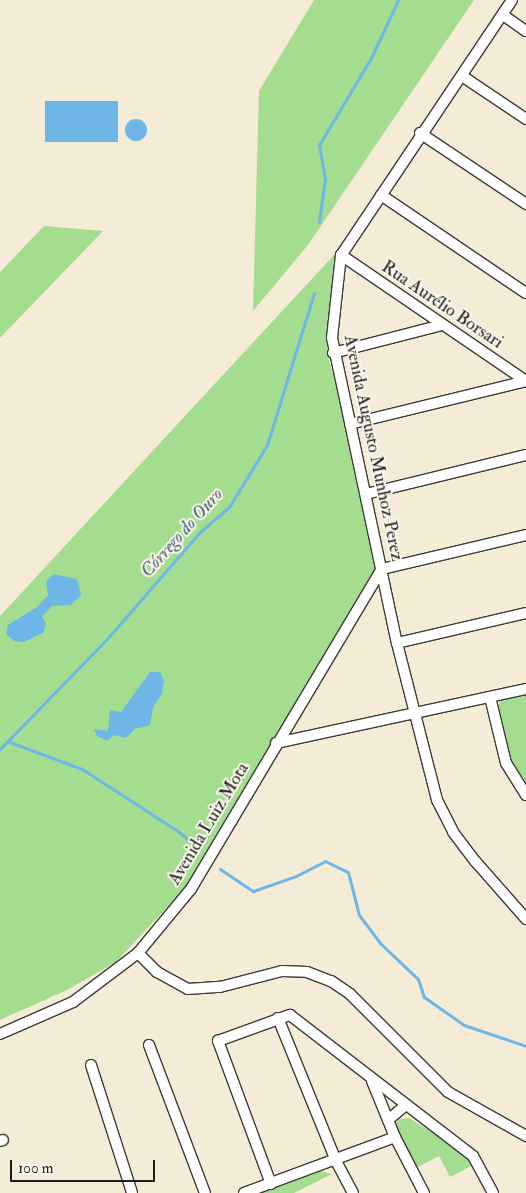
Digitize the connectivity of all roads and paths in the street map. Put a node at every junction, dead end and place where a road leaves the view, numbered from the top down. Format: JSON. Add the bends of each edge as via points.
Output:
{"nodes":[{"id":1,"x":512,"y":0,"type":"edge"},
{"id":2,"x":502,"y":15,"type":"junction"},
{"id":3,"x":526,"y":31,"type":"edge"},
{"id":4,"x":462,"y":76,"type":"junction"},
{"id":5,"x":526,"y":119,"type":"edge"},
{"id":6,"x":420,"y":133,"type":"junction"},
{"id":7,"x":381,"y":195,"type":"junction"},
{"id":8,"x":526,"y":204,"type":"edge"},
{"id":9,"x":340,"y":255,"type":"junction"},
{"id":10,"x":526,"y":293,"type":"edge"},
{"id":11,"x":442,"y":325,"type":"junction"},
{"id":12,"x":333,"y":353,"type":"junction"},
{"id":13,"x":526,"y":381,"type":"edge"},
{"id":14,"x":350,"y":424,"type":"junction"},
{"id":15,"x":526,"y":455,"type":"edge"},
{"id":16,"x":366,"y":494,"type":"junction"},
{"id":17,"x":526,"y":535,"type":"edge"},
{"id":18,"x":382,"y":569,"type":"junction"},
{"id":19,"x":526,"y":613,"type":"edge"},
{"id":20,"x":397,"y":643,"type":"junction"},
{"id":21,"x":526,"y":688,"type":"edge"},
{"id":22,"x":490,"y":697,"type":"junction"},
{"id":23,"x":415,"y":714,"type":"junction"},
{"id":24,"x":276,"y":744,"type":"junction"},
{"id":25,"x":526,"y":795,"type":"edge"},
{"id":26,"x":526,"y":919,"type":"edge"},
{"id":27,"x":138,"y":953,"type":"junction"},
{"id":28,"x":278,"y":1018,"type":"junction"},
{"id":29,"x":0,"y":1034,"type":"edge"},
{"id":30,"x":149,"y":1045,"type":"dead end"},
{"id":31,"x":91,"y":1065,"type":"dead end"},
{"id":32,"x":372,"y":1080,"type":"junction"},
{"id":33,"x":406,"y":1105,"type":"junction"},
{"id":34,"x":388,"y":1120,"type":"junction"},
{"id":35,"x":526,"y":1136,"type":"edge"},
{"id":36,"x":395,"y":1137,"type":"junction"},
{"id":37,"x":336,"y":1161,"type":"junction"},
{"id":38,"x":271,"y":1184,"type":"junction"},
{"id":39,"x":132,"y":1193,"type":"edge"},
{"id":40,"x":204,"y":1193,"type":"edge"},
{"id":41,"x":244,"y":1193,"type":"edge"},
{"id":42,"x":353,"y":1193,"type":"edge"},
{"id":43,"x":424,"y":1193,"type":"edge"},
{"id":44,"x":493,"y":1193,"type":"edge"}],
"edges":[{"from":1,"to":2,"type":"street","name":"Avenida Augusto Munhoz Perez"},
{"from":2,"to":3,"type":"street"},
{"from":2,"to":4,"type":"street","name":"Avenida Augusto Munhoz Perez"},
{"from":4,"to":5,"type":"street"},
{"from":4,"to":6,"type":"street","name":"Avenida Augusto Munhoz Perez"},
{"from":6,"to":7,"type":"street","name":"Avenida Augusto Munhoz Perez"},
{"from":6,"to":8,"type":"street"},
{"from":7,"to":9,"type":"street","name":"Avenida Augusto Munhoz Perez"},
{"from":7,"to":10,"type":"street"},
{"from":9,"to":11,"type":"street","name":"Rua Aurélio Borsari"},
{"from":9,"to":12,"type":"street","name":"Avenida Augusto Munhoz Perez","via":[[332,313]]},
{"from":11,"to":12,"type":"street"},
{"from":11,"to":13,"type":"street","name":"Rua Aurélio Borsari"},
{"from":12,"to":14,"type":"street","name":"Avenida Augusto Munhoz Perez"},
{"from":13,"to":14,"type":"street"},
{"from":14,"to":16,"type":"street","name":"Avenida Augusto Munhoz Perez"},
{"from":15,"to":16,"type":"street"},
{"from":16,"to":18,"type":"street","name":"Avenida Augusto Munhoz Perez"},
{"from":17,"to":18,"type":"street"},
{"from":18,"to":20,"type":"street","name":"Avenida Augusto Munhoz Perez"},
{"from":18,"to":24,"type":"street","name":"Avenida Luiz Mota"},
{"from":19,"to":20,"type":"street"},
{"from":20,"to":23,"type":"street","name":"Avenida Augusto Munhoz Perez"},
{"from":21,"to":22,"type":"street"},
{"from":22,"to":23,"type":"street"},
{"from":22,"to":25,"type":"street","via":[[506,763]]},
{"from":23,"to":24,"type":"street"},
{"from":23,"to":26,"type":"street","name":"Avenida Augusto Munhoz Perez","via":[[437,800],[453,832]]},
{"from":24,"to":27,"type":"street","name":"Avenida Luiz Mota","via":[[191,889]]},
{"from":27,"to":29,"type":"street","name":"Avenida Luiz Mota","via":[[73,1002]]},
{"from":27,"to":35,"type":"street","via":[[158,972],[188,989],[220,987],[282,970],[307,972],[331,981],[350,994],[448,1092]]},
{"from":28,"to":32,"type":"street","via":[[290,1015]]},
{"from":28,"to":37,"type":"street"},
{"from":28,"to":38,"type":"street","via":[[218,1041]]},
{"from":30,"to":40,"type":"street"},
{"from":31,"to":39,"type":"street"},
{"from":32,"to":33,"type":"street"},
{"from":32,"to":34,"type":"street"},
{"from":33,"to":34,"type":"street"},
{"from":33,"to":44,"type":"street","via":[[473,1156]]},
{"from":34,"to":36,"type":"street"},
{"from":36,"to":37,"type":"street"},
{"from":36,"to":43,"type":"street"},
{"from":37,"to":38,"type":"street"},
{"from":37,"to":42,"type":"street"},
{"from":38,"to":41,"type":"street"}]}
